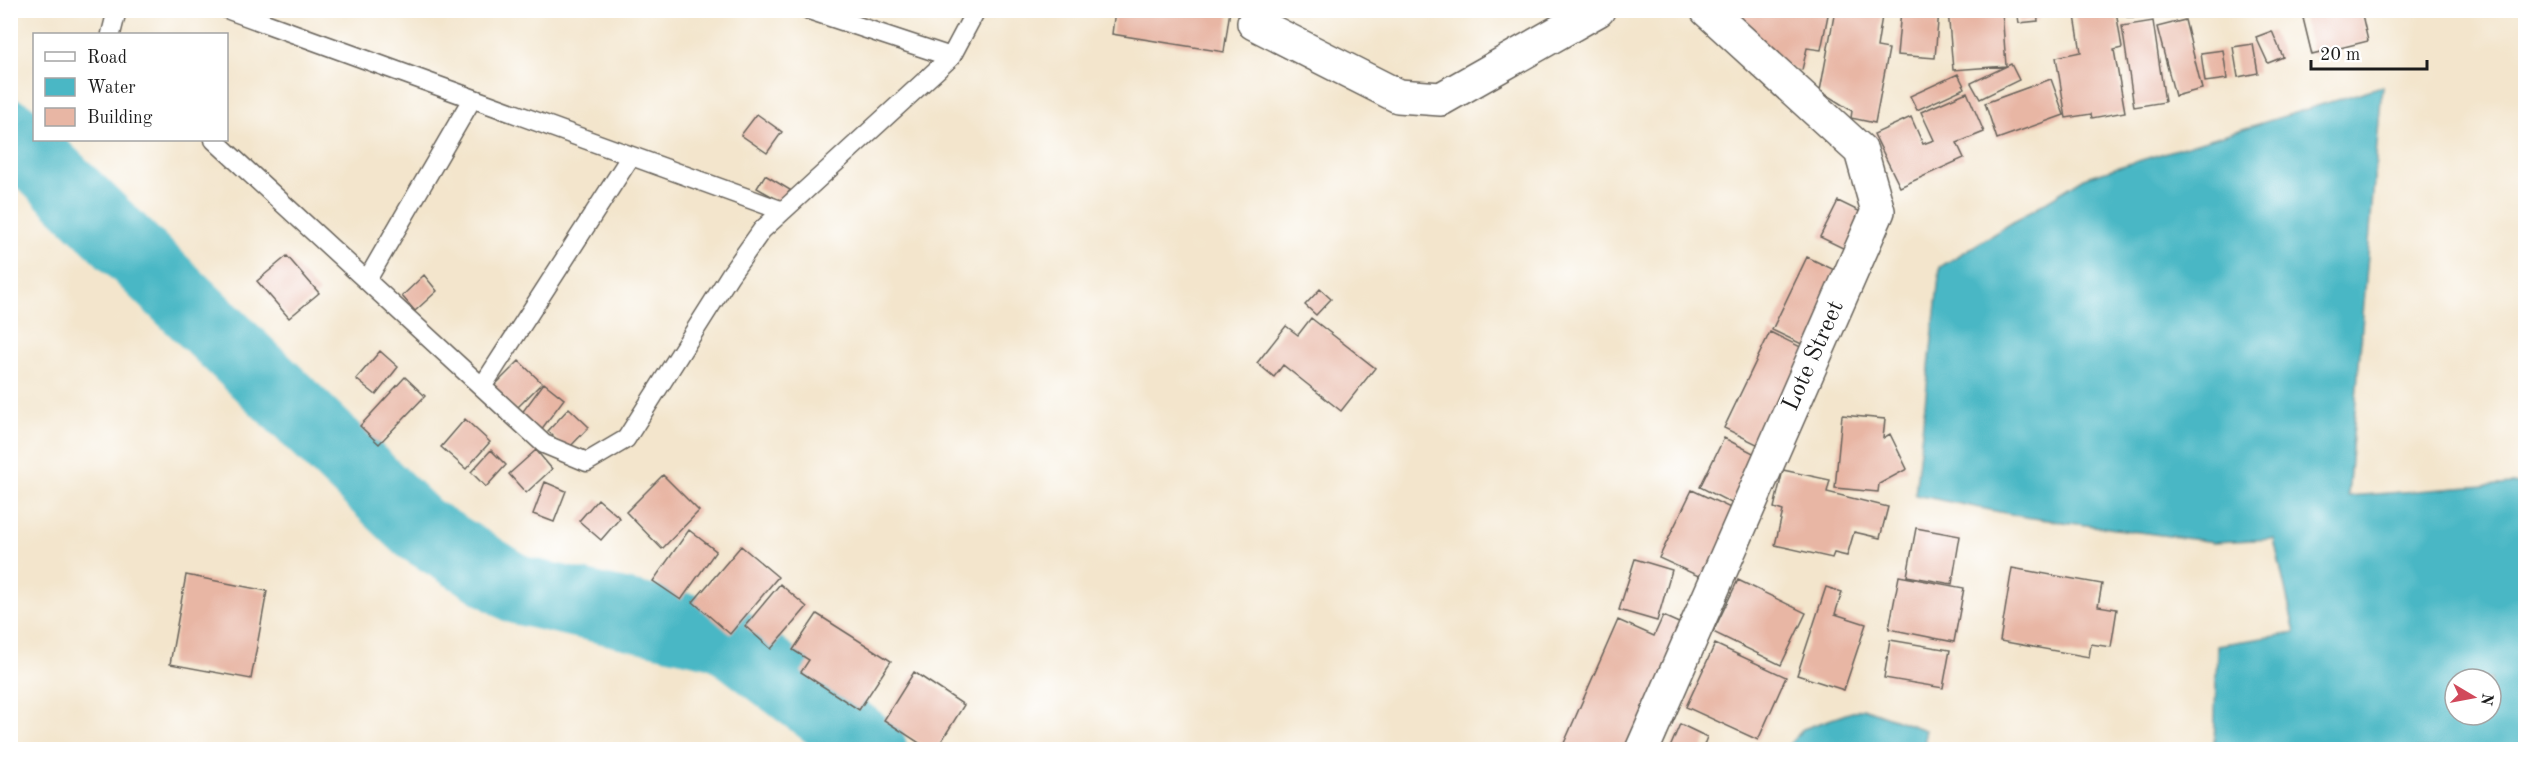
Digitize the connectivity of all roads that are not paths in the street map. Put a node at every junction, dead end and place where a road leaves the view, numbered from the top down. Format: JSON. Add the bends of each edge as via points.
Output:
{"nodes":[{"id":1,"x":117,"y":10,"type":"edge"},
{"id":2,"x":229,"y":10,"type":"edge"},
{"id":3,"x":809,"y":10,"type":"edge"},
{"id":4,"x":976,"y":10,"type":"edge"},
{"id":5,"x":1598,"y":10,"type":"edge"},
{"id":6,"x":1707,"y":10,"type":"edge"},
{"id":7,"x":1254,"y":23,"type":"dead end"},
{"id":8,"x":111,"y":33,"type":"edge"},
{"id":9,"x":951,"y":57,"type":"junction"},
{"id":10,"x":472,"y":99,"type":"junction"},
{"id":11,"x":215,"y":141,"type":"edge"},
{"id":12,"x":631,"y":156,"type":"junction"},
{"id":13,"x":783,"y":211,"type":"junction"},
{"id":14,"x":367,"y":280,"type":"junction"},
{"id":15,"x":482,"y":387,"type":"junction"},
{"id":16,"x":1642,"y":750,"type":"edge"}],
"edges":[{"from":1,"to":8,"type":"lane"},
{"from":2,"to":10,"type":"lane"},
{"from":3,"to":9,"type":"lane"},
{"from":4,"to":9,"type":"lane"},
{"from":5,"to":7,"type":"street","via":[[1441,99],[1398,96]]},
{"from":6,"to":16,"type":"street","name":"Lote Street","via":[[1862,151],[1878,211]]},
{"from":9,"to":13,"type":"lane"},
{"from":10,"to":12,"type":"lane"},
{"from":10,"to":14,"type":"lane"},
{"from":11,"to":14,"type":"lane"},
{"from":12,"to":13,"type":"lane"},
{"from":12,"to":15,"type":"lane"},
{"from":13,"to":15,"type":"lane","via":[[762,230],[730,275],[626,439],[587,462],[544,444]]},
{"from":14,"to":15,"type":"lane"}]}
